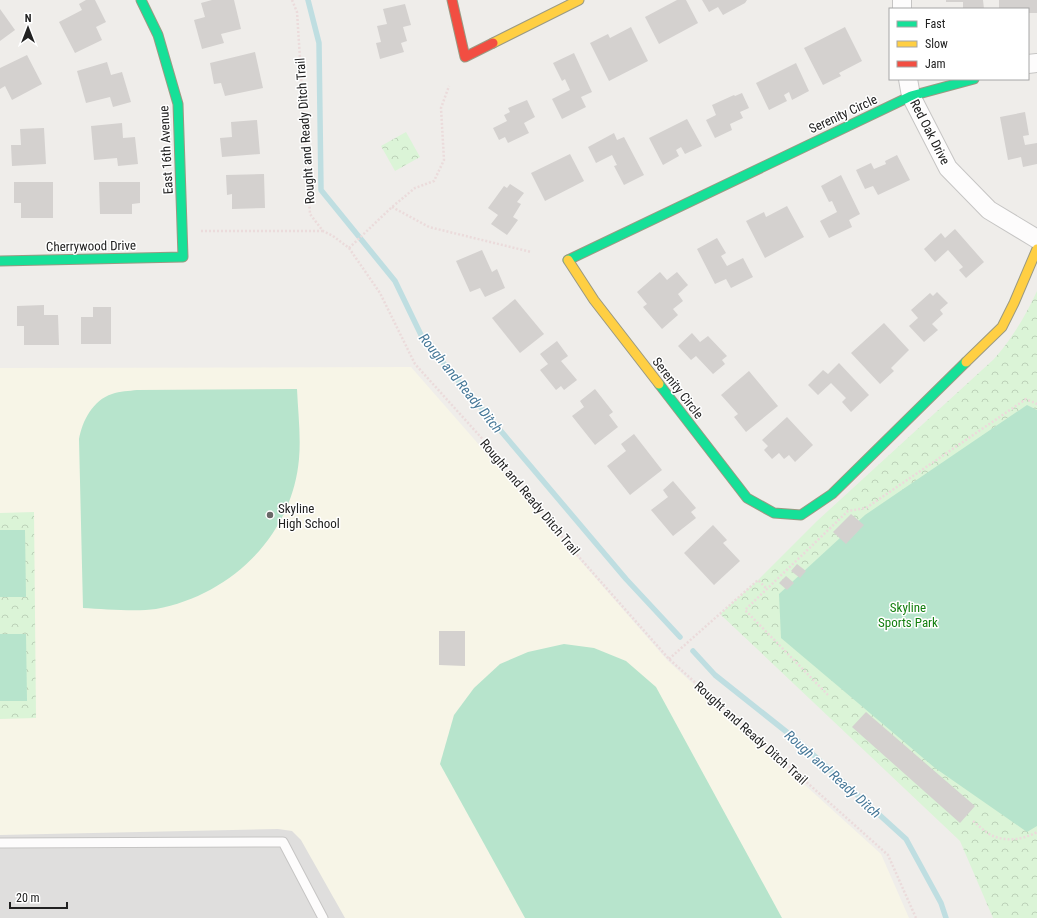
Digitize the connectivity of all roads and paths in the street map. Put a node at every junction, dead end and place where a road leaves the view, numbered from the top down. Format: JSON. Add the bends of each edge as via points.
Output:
{"nodes":[{"id":1,"x":141,"y":0,"type":"edge"},
{"id":2,"x":292,"y":0,"type":"edge"},
{"id":3,"x":452,"y":0,"type":"edge"},
{"id":4,"x":578,"y":0,"type":"edge"},
{"id":5,"x":908,"y":80,"type":"edge"},
{"id":6,"x":970,"y":80,"type":"edge"},
{"id":7,"x":449,"y":86,"type":"dead end"},
{"id":8,"x":911,"y":96,"type":"junction"},
{"id":9,"x":392,"y":207,"type":"junction"},
{"id":10,"x":200,"y":231,"type":"dead end"},
{"id":11,"x":323,"y":231,"type":"junction"},
{"id":12,"x":1037,"y":239,"type":"edge"},
{"id":13,"x":349,"y":248,"type":"junction"},
{"id":14,"x":1037,"y":248,"type":"edge"},
{"id":15,"x":531,"y":252,"type":"dead end"},
{"id":16,"x":183,"y":257,"type":"joint"},
{"id":17,"x":0,"y":261,"type":"edge"},
{"id":18,"x":1037,"y":404,"type":"edge"},
{"id":19,"x":767,"y":588,"type":"junction"},
{"id":20,"x":669,"y":659,"type":"junction"},
{"id":21,"x":828,"y":695,"type":"dead end"},
{"id":22,"x":973,"y":821,"type":"dead end"},
{"id":23,"x":1037,"y":832,"type":"edge"},
{"id":24,"x":0,"y":844,"type":"edge"},
{"id":25,"x":324,"y":918,"type":"edge"},
{"id":26,"x":916,"y":918,"type":"edge"}],
"edges":[{"from":1,"to":16,"type":"street","name":"East 16th Avenue","via":[[158,35],[178,104]]},
{"from":2,"to":11,"type":"path","name":"Rought and Ready Ditch Trail","via":[[297,12],[310,214]]},
{"from":3,"to":4,"type":"street","via":[[465,57]]},
{"from":5,"to":8,"type":"street","name":"Red Oak Drive"},
{"from":6,"to":8,"type":"street"},
{"from":7,"to":9,"type":"path","via":[[441,108],[444,160],[434,181],[415,188]]},
{"from":8,"to":12,"type":"street","name":"Red Oak Drive","via":[[948,168],[989,210]]},
{"from":8,"to":14,"type":"street","name":"Serenity Circle","via":[[568,260],[594,300],[747,498],[774,514],[801,515],[832,494],[1002,327]]},
{"from":9,"to":13,"type":"path"},
{"from":9,"to":15,"type":"path","via":[[429,227]]},
{"from":10,"to":11,"type":"path"},
{"from":11,"to":13,"type":"path","name":"Rought and Ready Ditch Trail"},
{"from":13,"to":20,"type":"path","name":"Rought and Ready Ditch Trail","via":[[380,293],[416,364],[487,444],[572,549]]},
{"from":16,"to":17,"type":"street","name":"Cherrywood Drive"},
{"from":18,"to":19,"type":"path","via":[[1026,399],[866,508],[848,511]]},
{"from":19,"to":20,"type":"path","via":[[758,580]]},
{"from":19,"to":21,"type":"path","via":[[746,610]]},
{"from":20,"to":26,"type":"path","name":"Rought and Ready Ditch Trail","via":[[888,855]]},
{"from":22,"to":23,"type":"path","via":[[990,835],[1010,840]]},
{"from":24,"to":25,"type":"lane","via":[[283,842]]}]}
